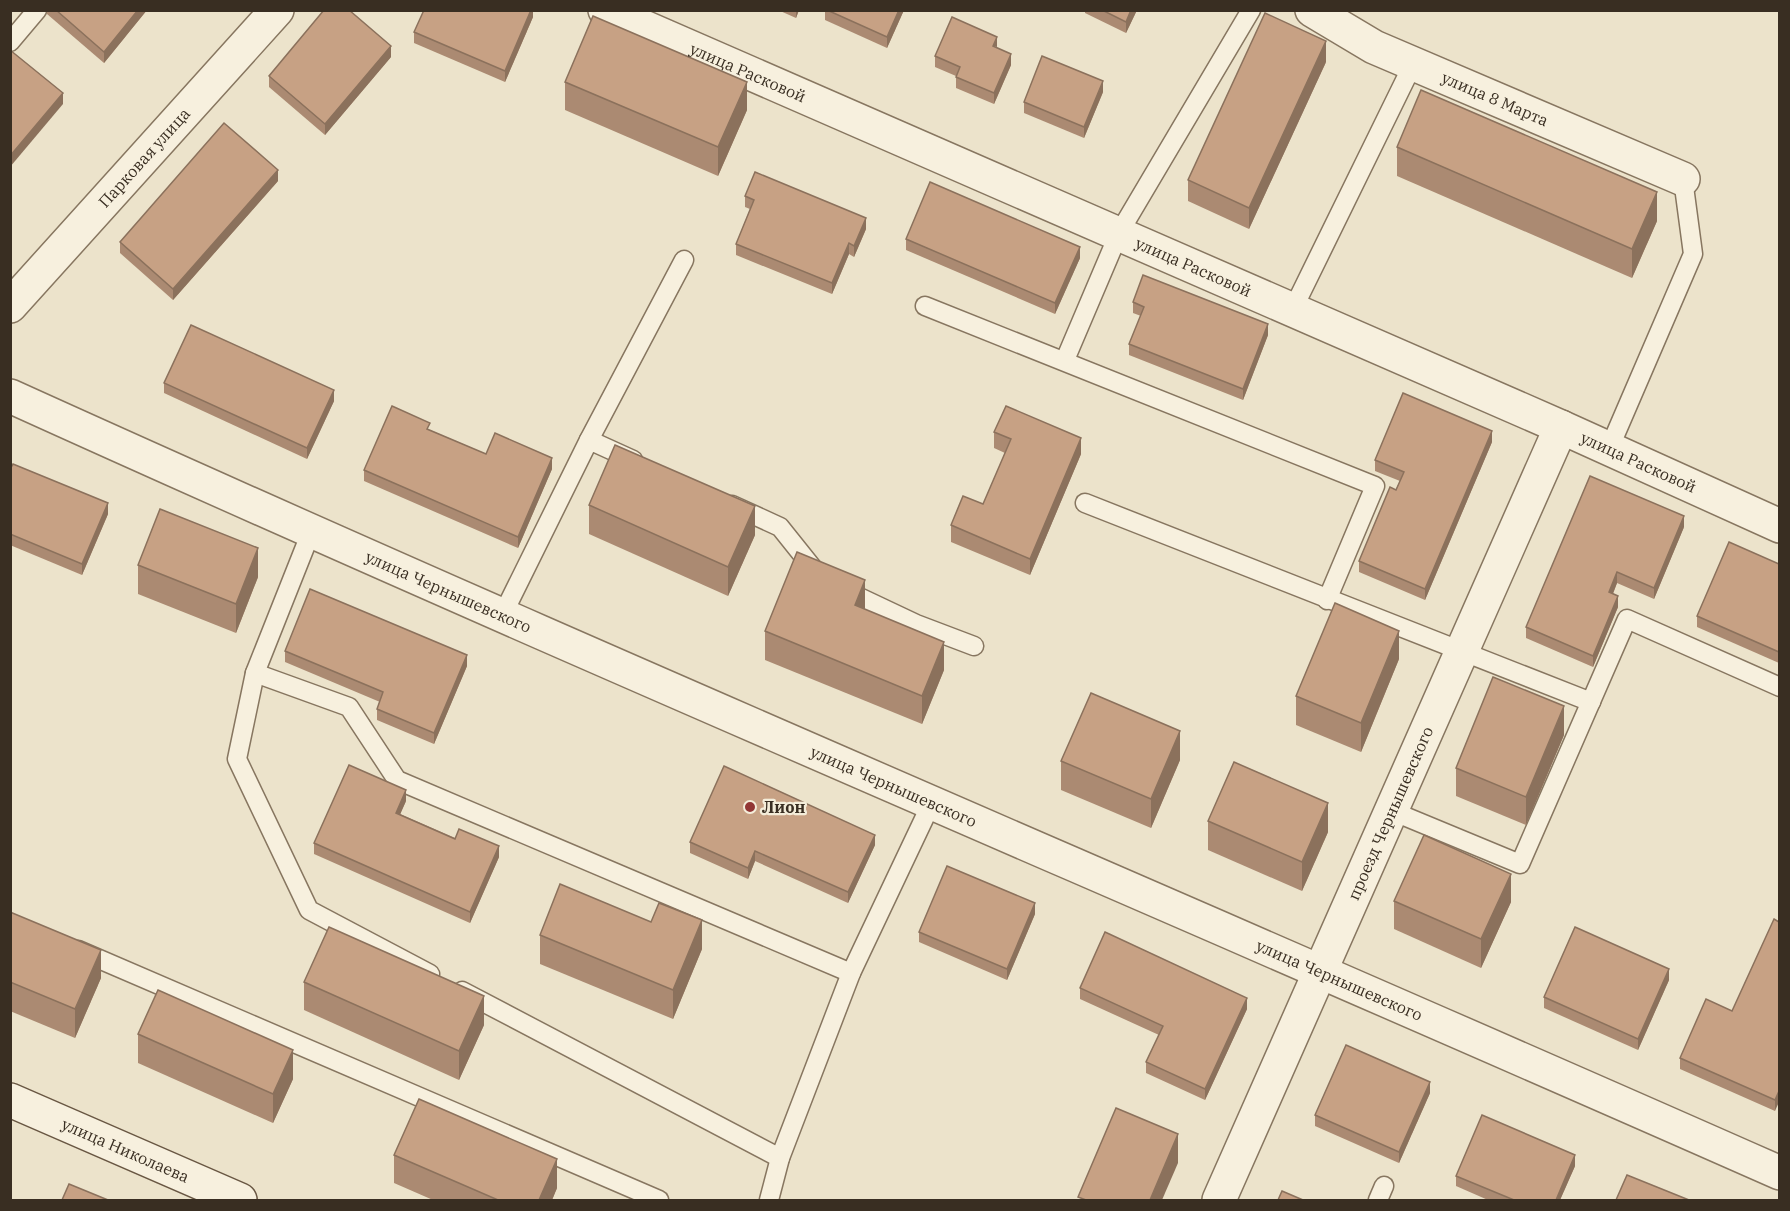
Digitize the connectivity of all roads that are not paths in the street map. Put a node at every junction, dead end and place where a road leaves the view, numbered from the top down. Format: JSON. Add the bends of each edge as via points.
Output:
{"nodes":[{"id":1,"x":37,"y":10,"type":"edge"},
{"id":2,"x":278,"y":10,"type":"edge"},
{"id":3,"x":605,"y":10,"type":"edge"},
{"id":4,"x":1251,"y":10,"type":"edge"},
{"id":5,"x":1312,"y":10,"type":"edge"},
{"id":6,"x":10,"y":42,"type":"edge"},
{"id":7,"x":1413,"y":64,"type":"junction"},
{"id":8,"x":1683,"y":179,"type":"joint"},
{"id":9,"x":1119,"y":233,"type":"junction"},
{"id":10,"x":684,"y":260,"type":"dead end"},
{"id":11,"x":10,"y":306,"type":"edge"},
{"id":12,"x":925,"y":306,"type":"dead end"},
{"id":13,"x":1293,"y":309,"type":"junction"},
{"id":14,"x":1065,"y":360,"type":"junction"},
{"id":15,"x":10,"y":396,"type":"edge"},
{"id":16,"x":1561,"y":427,"type":"junction"},
{"id":17,"x":589,"y":440,"type":"junction"},
{"id":18,"x":1609,"y":449,"type":"junction"},
{"id":19,"x":653,"y":469,"type":"edge"},
{"id":20,"x":716,"y":498,"type":"edge"},
{"id":21,"x":1086,"y":503,"type":"dead end"},
{"id":22,"x":1779,"y":526,"type":"edge"},
{"id":23,"x":310,"y":532,"type":"junction"},
{"id":24,"x":1328,"y":600,"type":"junction"},
{"id":25,"x":502,"y":616,"type":"junction"},
{"id":26,"x":974,"y":646,"type":"dead end"},
{"id":27,"x":1463,"y":651,"type":"junction"},
{"id":28,"x":255,"y":673,"type":"junction"},
{"id":29,"x":1779,"y":687,"type":"edge"},
{"id":30,"x":1591,"y":702,"type":"junction"},
{"id":31,"x":932,"y":802,"type":"junction"},
{"id":32,"x":1392,"y":812,"type":"junction"},
{"id":33,"x":66,"y":945,"type":"edge"},
{"id":34,"x":1320,"y":970,"type":"junction"},
{"id":35,"x":851,"y":973,"type":"junction"},
{"id":36,"x":10,"y":1100,"type":"edge"},
{"id":37,"x":780,"y":1158,"type":"junction"},
{"id":38,"x":1779,"y":1173,"type":"edge"},
{"id":39,"x":240,"y":1200,"type":"edge"},
{"id":40,"x":659,"y":1200,"type":"edge"},
{"id":41,"x":769,"y":1200,"type":"edge"},
{"id":42,"x":1219,"y":1200,"type":"edge"}],
"edges":[{"from":1,"to":6,"type":"lane"},
{"from":2,"to":11,"type":"street","name":"Парковая улица"},
{"from":3,"to":9,"type":"street","name":"улица Расковой"},
{"from":4,"to":9,"type":"lane"},
{"from":5,"to":7,"type":"street","name":"улица 8 Марта","via":[[1374,47]]},
{"from":7,"to":8,"type":"street","name":"улица 8 Марта"},
{"from":7,"to":13,"type":"lane"},
{"from":8,"to":18,"type":"lane","via":[[1693,254]]},
{"from":9,"to":13,"type":"street","name":"улица Расковой"},
{"from":9,"to":14,"type":"lane"},
{"from":10,"to":17,"type":"lane"},
{"from":12,"to":14,"type":"lane"},
{"from":13,"to":16,"type":"street","name":"улица Расковой"},
{"from":14,"to":24,"type":"lane","via":[[1376,486]]},
{"from":15,"to":23,"type":"street","name":"улица Чернышевского"},
{"from":16,"to":18,"type":"street","name":"улица Расковой"},
{"from":16,"to":27,"type":"street","name":"проезд Чернышевского"},
{"from":17,"to":19,"type":"lane"},
{"from":17,"to":25,"type":"lane"},
{"from":18,"to":22,"type":"street","name":"улица Расковой"},
{"from":20,"to":26,"type":"lane","via":[[780,527],[820,578],[916,624]]},
{"from":21,"to":24,"type":"lane"},
{"from":23,"to":25,"type":"street","name":"улица Чернышевского"},
{"from":23,"to":28,"type":"lane"},
{"from":24,"to":27,"type":"lane"},
{"from":25,"to":31,"type":"street","name":"улица Чернышевского"},
{"from":27,"to":30,"type":"lane"},
{"from":27,"to":32,"type":"street","name":"проезд Чернышевского"},
{"from":28,"to":35,"type":"lane","via":[[349,707],[397,780]]},
{"from":28,"to":37,"type":"lane","via":[[237,759],[309,910]]},
{"from":29,"to":30,"type":"lane","via":[[1627,620]]},
{"from":30,"to":32,"type":"lane","via":[[1520,864]]},
{"from":31,"to":34,"type":"street","name":"улица Чернышевского"},
{"from":31,"to":35,"type":"lane"},
{"from":32,"to":34,"type":"street","name":"проезд Чернышевского"},
{"from":33,"to":40,"type":"lane"},
{"from":34,"to":38,"type":"street","name":"улица Чернышевского"},
{"from":34,"to":42,"type":"street","name":"проезд Чернышевского"},
{"from":35,"to":37,"type":"lane"},
{"from":36,"to":39,"type":"street","name":"улица Николаева"},
{"from":37,"to":41,"type":"lane"}]}
